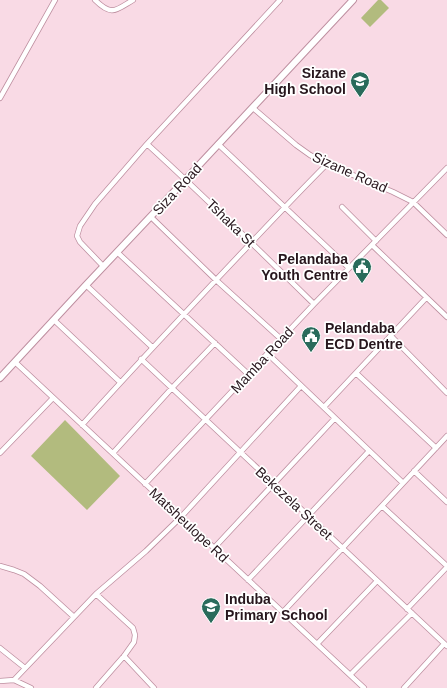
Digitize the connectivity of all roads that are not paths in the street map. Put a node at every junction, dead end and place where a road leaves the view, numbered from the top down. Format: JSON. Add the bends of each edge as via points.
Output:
{"nodes":[{"id":1,"x":56,"y":0,"type":"edge"},
{"id":2,"x":96,"y":0,"type":"edge"},
{"id":3,"x":133,"y":0,"type":"edge"},
{"id":4,"x":280,"y":0,"type":"edge"},
{"id":5,"x":353,"y":0,"type":"edge"},
{"id":6,"x":0,"y":98,"type":"edge"},
{"id":7,"x":253,"y":108,"type":"junction"},
{"id":8,"x":147,"y":144,"type":"junction"},
{"id":9,"x":218,"y":144,"type":"junction"},
{"id":10,"x":327,"y":164,"type":"junction"},
{"id":11,"x":447,"y":168,"type":"edge"},
{"id":12,"x":186,"y":179,"type":"junction"},
{"id":13,"x":413,"y":202,"type":"junction"},
{"id":14,"x":285,"y":206,"type":"junction"},
{"id":15,"x":342,"y":207,"type":"dead end"},
{"id":16,"x":151,"y":217,"type":"junction"},
{"id":17,"x":447,"y":235,"type":"edge"},
{"id":18,"x":376,"y":241,"type":"junction"},
{"id":19,"x":251,"y":242,"type":"junction"},
{"id":20,"x":372,"y":245,"type":"junction"},
{"id":21,"x":118,"y":252,"type":"junction"},
{"id":22,"x":103,"y":266,"type":"junction"},
{"id":23,"x":349,"y":268,"type":"junction"},
{"id":24,"x":216,"y":280,"type":"junction"},
{"id":25,"x":86,"y":285,"type":"junction"},
{"id":26,"x":426,"y":298,"type":"junction"},
{"id":27,"x":314,"y":304,"type":"junction"},
{"id":28,"x":184,"y":314,"type":"junction"},
{"id":29,"x":447,"y":317,"type":"edge"},
{"id":30,"x":54,"y":320,"type":"junction"},
{"id":31,"x":391,"y":336,"type":"junction"},
{"id":32,"x":281,"y":339,"type":"junction"},
{"id":33,"x":215,"y":343,"type":"junction"},
{"id":34,"x":152,"y":347,"type":"junction"},
{"id":35,"x":268,"y":354,"type":"junction"},
{"id":36,"x":142,"y":359,"type":"junction"},
{"id":37,"x":15,"y":362,"type":"junction"},
{"id":38,"x":356,"y":373,"type":"junction"},
{"id":39,"x":248,"y":374,"type":"junction"},
{"id":40,"x":0,"y":378,"type":"edge"},
{"id":41,"x":120,"y":382,"type":"junction"},
{"id":42,"x":301,"y":386,"type":"junction"},
{"id":43,"x":172,"y":388,"type":"junction"},
{"id":44,"x":447,"y":393,"type":"edge"},
{"id":45,"x":53,"y":398,"type":"junction"},
{"id":46,"x":324,"y":407,"type":"junction"},
{"id":47,"x":335,"y":418,"type":"junction"},
{"id":48,"x":206,"y":420,"type":"junction"},
{"id":49,"x":82,"y":424,"type":"junction"},
{"id":50,"x":447,"y":436,"type":"edge"},
{"id":51,"x":436,"y":448,"type":"junction"},
{"id":52,"x":369,"y":451,"type":"junction"},
{"id":53,"x":0,"y":452,"type":"edge"},
{"id":54,"x":240,"y":452,"type":"junction"},
{"id":55,"x":113,"y":453,"type":"junction"},
{"id":56,"x":414,"y":471,"type":"junction"},
{"id":57,"x":403,"y":483,"type":"junction"},
{"id":58,"x":146,"y":484,"type":"junction"},
{"id":59,"x":274,"y":484,"type":"junction"},
{"id":60,"x":447,"y":502,"type":"edge"},
{"id":61,"x":382,"y":506,"type":"junction"},
{"id":62,"x":308,"y":516,"type":"junction"},
{"id":63,"x":181,"y":517,"type":"junction"},
{"id":64,"x":214,"y":548,"type":"junction"},
{"id":65,"x":342,"y":548,"type":"junction"},
{"id":66,"x":0,"y":566,"type":"edge"},
{"id":67,"x":447,"y":567,"type":"edge"},
{"id":68,"x":248,"y":580,"type":"junction"},
{"id":69,"x":378,"y":581,"type":"junction"},
{"id":70,"x":96,"y":594,"type":"junction"},
{"id":71,"x":407,"y":609,"type":"junction"},
{"id":72,"x":282,"y":612,"type":"junction"},
{"id":73,"x":412,"y":613,"type":"junction"},
{"id":74,"x":74,"y":617,"type":"junction"},
{"id":75,"x":317,"y":644,"type":"junction"},
{"id":76,"x":446,"y":645,"type":"edge"},
{"id":77,"x":0,"y":648,"type":"edge"},
{"id":78,"x":124,"y":656,"type":"junction"},
{"id":79,"x":25,"y":668,"type":"junction"},
{"id":80,"x":350,"y":675,"type":"junction"},
{"id":81,"x":14,"y":680,"type":"junction"},
{"id":82,"x":0,"y":681,"type":"edge"},
{"id":83,"x":31,"y":688,"type":"edge"},
{"id":84,"x":96,"y":688,"type":"edge"},
{"id":85,"x":154,"y":688,"type":"edge"},
{"id":86,"x":364,"y":688,"type":"edge"},
{"id":87,"x":404,"y":688,"type":"edge"}],
"edges":[{"from":1,"to":6,"type":"street"},
{"from":2,"to":3,"type":"street","via":[[110,11],[119,9]]},
{"from":4,"to":8,"type":"street"},
{"from":5,"to":7,"type":"street","name":"Siza Road"},
{"from":7,"to":9,"type":"street","name":"Siza Road"},
{"from":7,"to":10,"type":"street","name":"Sizane Road","via":[[296,145]]},
{"from":8,"to":12,"type":"street","name":"Tshaka St"},
{"from":8,"to":22,"type":"street","via":[[95,204],[78,231],[80,242]]},
{"from":9,"to":12,"type":"street","name":"Siza Road"},
{"from":9,"to":14,"type":"street"},
{"from":10,"to":13,"type":"street","name":"Sizane Road"},
{"from":10,"to":14,"type":"street"},
{"from":11,"to":13,"type":"street","name":"Mamba Road"},
{"from":12,"to":16,"type":"street","name":"Siza Road"},
{"from":12,"to":19,"type":"street","name":"Tshaka St"},
{"from":13,"to":17,"type":"street","name":"Sizane Road"},
{"from":13,"to":18,"type":"street","name":"Mamba Road"},
{"from":14,"to":19,"type":"street"},
{"from":14,"to":23,"type":"street"},
{"from":15,"to":18,"type":"street"},
{"from":16,"to":21,"type":"street","name":"Siza Road"},
{"from":16,"to":24,"type":"street"},
{"from":18,"to":20,"type":"street","name":"Mamba Road"},
{"from":19,"to":24,"type":"street"},
{"from":19,"to":27,"type":"street","name":"Tshaka St"},
{"from":20,"to":23,"type":"street","name":"Mamba Road"},
{"from":20,"to":26,"type":"street"},
{"from":21,"to":22,"type":"street","name":"Siza Road"},
{"from":21,"to":28,"type":"street"},
{"from":22,"to":25,"type":"street","name":"Siza Road"},
{"from":23,"to":27,"type":"street","name":"Mamba Road"},
{"from":24,"to":28,"type":"street"},
{"from":24,"to":32,"type":"street"},
{"from":25,"to":30,"type":"street","name":"Siza Road"},
{"from":25,"to":34,"type":"street"},
{"from":26,"to":29,"type":"street"},
{"from":26,"to":31,"type":"street"},
{"from":27,"to":32,"type":"street","name":"Mamba Road"},
{"from":28,"to":33,"type":"street"},
{"from":28,"to":34,"type":"street"},
{"from":30,"to":37,"type":"street","name":"Siza Road"},
{"from":30,"to":41,"type":"street"},
{"from":31,"to":38,"type":"street"},
{"from":31,"to":44,"type":"street"},
{"from":32,"to":35,"type":"street","name":"Mamba Road"},
{"from":33,"to":39,"type":"street"},
{"from":33,"to":43,"type":"street"},
{"from":34,"to":36,"type":"street"},
{"from":35,"to":39,"type":"street","name":"Mamba Road"},
{"from":35,"to":42,"type":"street"},
{"from":36,"to":41,"type":"street"},
{"from":36,"to":43,"type":"street","name":"Bekezela Street"},
{"from":37,"to":40,"type":"street","name":"Siza Road"},
{"from":37,"to":45,"type":"street","name":"Matsheulope Rd"},
{"from":38,"to":46,"type":"street"},
{"from":38,"to":51,"type":"street"},
{"from":39,"to":48,"type":"street","name":"Mamba Road"},
{"from":41,"to":49,"type":"street"},
{"from":42,"to":46,"type":"street"},
{"from":42,"to":54,"type":"street"},
{"from":43,"to":48,"type":"street","name":"Bekezela Street"},
{"from":43,"to":55,"type":"street"},
{"from":45,"to":49,"type":"street","name":"Matsheulope Rd"},
{"from":45,"to":53,"type":"street"},
{"from":46,"to":47,"type":"street"},
{"from":47,"to":52,"type":"street"},
{"from":47,"to":59,"type":"street"},
{"from":48,"to":54,"type":"street","name":"Bekezela Street"},
{"from":48,"to":58,"type":"street","name":"Mamba Road"},
{"from":49,"to":55,"type":"street","name":"Matsheulope Rd"},
{"from":50,"to":51,"type":"street"},
{"from":51,"to":56,"type":"street"},
{"from":52,"to":57,"type":"street"},
{"from":52,"to":62,"type":"street"},
{"from":54,"to":59,"type":"street","name":"Bekezela Street"},
{"from":54,"to":63,"type":"street"},
{"from":55,"to":58,"type":"street","name":"Matsheulope Rd"},
{"from":56,"to":57,"type":"street"},
{"from":56,"to":60,"type":"street"},
{"from":57,"to":61,"type":"street"},
{"from":58,"to":63,"type":"street","name":"Matsheulope Rd"},
{"from":59,"to":62,"type":"street","name":"Bekezela Street"},
{"from":59,"to":64,"type":"street"},
{"from":61,"to":65,"type":"street"},
{"from":61,"to":67,"type":"street"},
{"from":62,"to":65,"type":"street","name":"Bekezela Street"},
{"from":62,"to":68,"type":"street"},
{"from":63,"to":64,"type":"street","name":"Matsheulope Rd"},
{"from":63,"to":70,"type":"street"},
{"from":64,"to":68,"type":"street","name":"Matsheulope Rd"},
{"from":65,"to":69,"type":"street","name":"Bekezela Street"},
{"from":65,"to":72,"type":"street"},
{"from":66,"to":74,"type":"street","via":[[24,574]]},
{"from":67,"to":71,"type":"street"},
{"from":68,"to":72,"type":"street","name":"Matsheulope Rd"},
{"from":69,"to":71,"type":"street","name":"Bekezela Street"},
{"from":69,"to":75,"type":"street"},
{"from":70,"to":74,"type":"street"},
{"from":70,"to":78,"type":"street","via":[[133,628],[134,642]]},
{"from":71,"to":73,"type":"street","name":"Bekezela Street"},
{"from":72,"to":75,"type":"street","name":"Matsheulope Rd"},
{"from":73,"to":76,"type":"street","name":"Bekezela Street"},
{"from":73,"to":80,"type":"street"},
{"from":74,"to":79,"type":"street"},
{"from":75,"to":80,"type":"street","name":"Matsheulope Rd"},
{"from":76,"to":87,"type":"street"},
{"from":77,"to":79,"type":"street"},
{"from":78,"to":84,"type":"street"},
{"from":78,"to":85,"type":"street"},
{"from":79,"to":81,"type":"street"},
{"from":80,"to":86,"type":"street","name":"Matsheulope Rd"},
{"from":81,"to":82,"type":"street"},
{"from":81,"to":83,"type":"street"}]}
